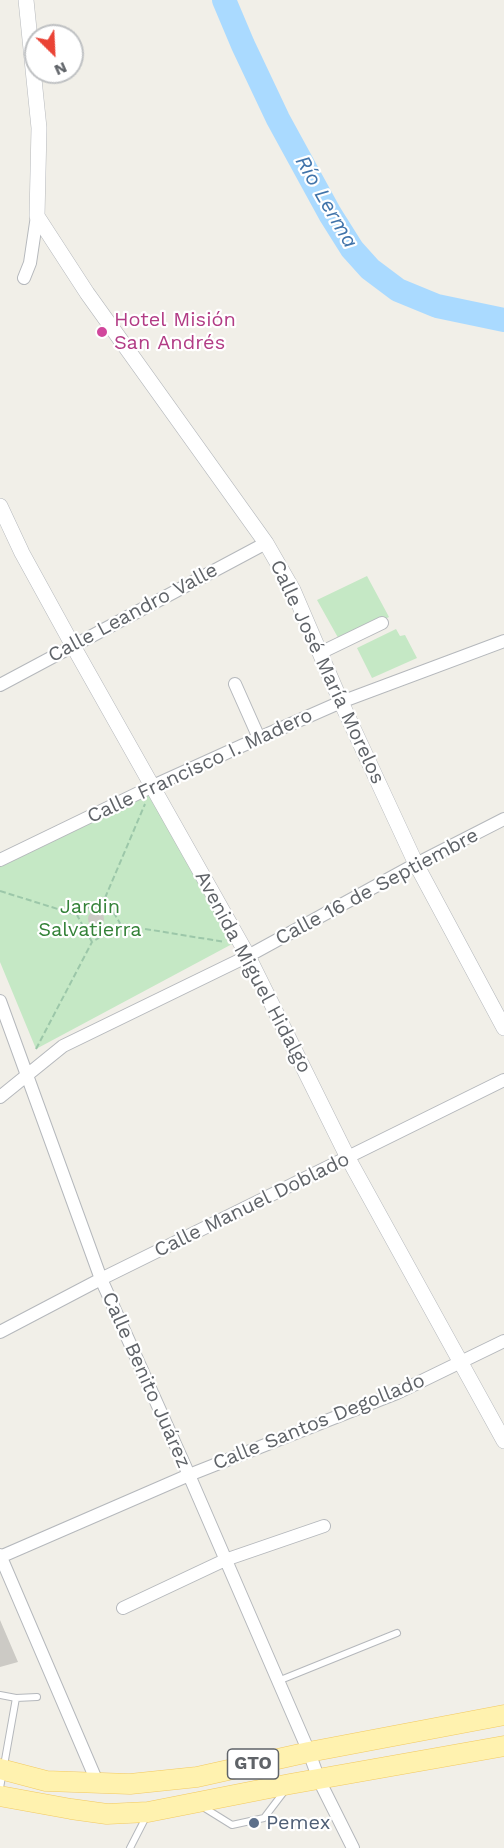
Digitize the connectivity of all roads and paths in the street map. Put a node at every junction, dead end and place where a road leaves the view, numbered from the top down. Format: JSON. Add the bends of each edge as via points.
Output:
{"nodes":[{"id":1,"x":26,"y":0,"type":"edge"},
{"id":2,"x":37,"y":216,"type":"junction"},
{"id":3,"x":24,"y":278,"type":"dead end"},
{"id":4,"x":0,"y":506,"type":"edge"},
{"id":5,"x":266,"y":543,"type":"junction"},
{"id":6,"x":382,"y":623,"type":"dead end"},
{"id":7,"x":504,"y":641,"type":"edge"},
{"id":8,"x":72,"y":644,"type":"junction"},
{"id":9,"x":320,"y":653,"type":"junction"},
{"id":10,"x":235,"y":684,"type":"dead end"},
{"id":11,"x":0,"y":685,"type":"edge"},
{"id":12,"x":341,"y":702,"type":"junction"},
{"id":13,"x":259,"y":738,"type":"junction"},
{"id":14,"x":153,"y":786,"type":"junction"},
{"id":15,"x":145,"y":802,"type":"dead end"},
{"id":16,"x":504,"y":819,"type":"edge"},
{"id":17,"x":0,"y":860,"type":"edge"},
{"id":18,"x":416,"y":864,"type":"junction"},
{"id":19,"x":0,"y":891,"type":"edge"},
{"id":20,"x":105,"y":898,"type":"junction"},
{"id":21,"x":77,"y":915,"type":"junction"},
{"id":22,"x":121,"y":925,"type":"junction"},
{"id":23,"x":92,"y":942,"type":"junction"},
{"id":24,"x":234,"y":944,"type":"dead end"},
{"id":25,"x":248,"y":956,"type":"junction"},
{"id":26,"x":0,"y":1001,"type":"edge"},
{"id":27,"x":504,"y":1028,"type":"edge"},
{"id":28,"x":36,"y":1049,"type":"dead end"},
{"id":29,"x":27,"y":1076,"type":"junction"},
{"id":30,"x":504,"y":1080,"type":"edge"},
{"id":31,"x":0,"y":1097,"type":"edge"},
{"id":32,"x":348,"y":1158,"type":"junction"},
{"id":33,"x":101,"y":1279,"type":"junction"},
{"id":34,"x":0,"y":1332,"type":"edge"},
{"id":35,"x":504,"y":1341,"type":"edge"},
{"id":36,"x":461,"y":1362,"type":"junction"},
{"id":37,"x":504,"y":1441,"type":"edge"},
{"id":38,"x":189,"y":1475,"type":"junction"},
{"id":39,"x":324,"y":1526,"type":"dead end"},
{"id":40,"x":0,"y":1556,"type":"edge"},
{"id":41,"x":225,"y":1560,"type":"junction"},
{"id":42,"x":123,"y":1608,"type":"dead end"},
{"id":43,"x":397,"y":1633,"type":"dead end"},
{"id":44,"x":278,"y":1681,"type":"junction"},
{"id":45,"x":0,"y":1695,"type":"edge"},
{"id":46,"x":37,"y":1697,"type":"dead end"},
{"id":47,"x":15,"y":1698,"type":"junction"},
{"id":48,"x":504,"y":1715,"type":"edge"},
{"id":49,"x":504,"y":1746,"type":"edge"},
{"id":50,"x":309,"y":1752,"type":"junction"},
{"id":51,"x":1,"y":1776,"type":"edge"},
{"id":52,"x":319,"y":1779,"type":"junction"},
{"id":53,"x":98,"y":1784,"type":"junction"},
{"id":54,"x":290,"y":1784,"type":"junction"},
{"id":55,"x":0,"y":1796,"type":"edge"},
{"id":56,"x":196,"y":1803,"type":"junction"},
{"id":57,"x":148,"y":1812,"type":"junction"},
{"id":58,"x":130,"y":1848,"type":"edge"},
{"id":59,"x":353,"y":1848,"type":"edge"}],
"edges":[{"from":1,"to":2,"type":"street","via":[[39,128]]},
{"from":2,"to":3,"type":"street"},
{"from":2,"to":5,"type":"street","name":"Calle José María Morelos","via":[[87,293]]},
{"from":4,"to":8,"type":"street","name":"Avenida Miguel Hidalgo"},
{"from":5,"to":8,"type":"street","name":"Calle Leandro Valle"},
{"from":5,"to":9,"type":"street","name":"Calle José María Morelos","via":[[293,590]]},
{"from":6,"to":9,"type":"street"},
{"from":7,"to":12,"type":"street","name":"Calle Francisco I. Madero"},
{"from":8,"to":11,"type":"street","name":"Calle Leandro Valle"},
{"from":8,"to":14,"type":"street","name":"Avenida Miguel Hidalgo"},
{"from":9,"to":12,"type":"street","name":"Calle José María Morelos"},
{"from":10,"to":13,"type":"street"},
{"from":12,"to":13,"type":"street","name":"Calle Francisco I. Madero"},
{"from":12,"to":18,"type":"street","name":"Calle José María Morelos"},
{"from":13,"to":14,"type":"street","name":"Calle Francisco I. Madero"},
{"from":14,"to":17,"type":"street","name":"Calle Francisco I. Madero"},
{"from":14,"to":25,"type":"street","name":"Avenida Miguel Hidalgo"},
{"from":15,"to":20,"type":"path"},
{"from":16,"to":18,"type":"street","name":"Calle 16 de Septiembre"},
{"from":18,"to":25,"type":"street","name":"Calle 16 de Septiembre"},
{"from":18,"to":27,"type":"street","name":"Calle José María Morelos"},
{"from":19,"to":21,"type":"path"},
{"from":20,"to":21,"type":"path"},
{"from":20,"to":22,"type":"path"},
{"from":21,"to":23,"type":"path"},
{"from":22,"to":23,"type":"path"},
{"from":22,"to":24,"type":"path"},
{"from":23,"to":28,"type":"path"},
{"from":25,"to":29,"type":"street","name":"Calle 16 de Septiembre","via":[[63,1047]]},
{"from":25,"to":32,"type":"street","name":"Avenida Miguel Hidalgo"},
{"from":26,"to":29,"type":"street","name":"Calle Benito Juárez"},
{"from":29,"to":31,"type":"street","name":"Calle 16 de Septiembre"},
{"from":29,"to":33,"type":"street","name":"Calle Benito Juárez"},
{"from":30,"to":32,"type":"street","name":"Calle Manuel Doblado"},
{"from":32,"to":33,"type":"street","name":"Calle Manuel Doblado"},
{"from":32,"to":36,"type":"street","name":"Avenida Miguel Hidalgo"},
{"from":33,"to":34,"type":"street","name":"Calle Manuel Doblado"},
{"from":33,"to":38,"type":"street","name":"Calle Benito Juárez"},
{"from":35,"to":36,"type":"street","name":"Calle Santos Degollado"},
{"from":36,"to":37,"type":"street","name":"Avenida Miguel Hidalgo"},
{"from":36,"to":38,"type":"street","name":"Calle Santos Degollado","via":[[397,1393]]},
{"from":38,"to":40,"type":"street","name":"Calle Santos Degollado"},
{"from":38,"to":41,"type":"street","name":"Calle Benito Juárez"},
{"from":39,"to":41,"type":"street"},
{"from":40,"to":53,"type":"street"},
{"from":41,"to":42,"type":"street"},
{"from":41,"to":44,"type":"street","name":"Calle Benito Juárez"},
{"from":43,"to":44,"type":"lane"},
{"from":44,"to":50,"type":"street","name":"Calle Benito Juárez"},
{"from":45,"to":47,"type":"lane"},
{"from":46,"to":47,"type":"lane"},
{"from":47,"to":51,"type":"lane"},
{"from":48,"to":50,"type":"main road","number":"GTO"},
{"from":49,"to":52,"type":"main road","number":"GTO"},
{"from":50,"to":52,"type":"street","name":"Calle Benito Juárez"},
{"from":50,"to":53,"type":"main road","number":"GTO","via":[[197,1777]]},
{"from":51,"to":53,"type":"main road","number":"GTO"},
{"from":52,"to":54,"type":"main road","number":"GTO"},
{"from":52,"to":59,"type":"street","name":"Calle Benito Juárez"},
{"from":54,"to":56,"type":"main road","number":"GTO"},
{"from":54,"to":56,"type":"lane","via":[[264,1818],[232,1826]]},
{"from":55,"to":57,"type":"main road","number":"GTO","via":[[107,1814]]},
{"from":56,"to":57,"type":"main road","number":"GTO"},
{"from":57,"to":58,"type":"lane"}]}
